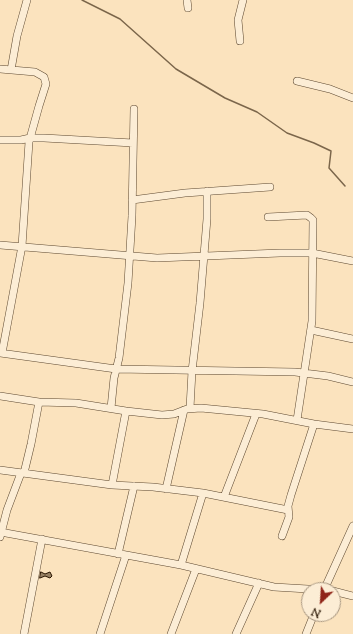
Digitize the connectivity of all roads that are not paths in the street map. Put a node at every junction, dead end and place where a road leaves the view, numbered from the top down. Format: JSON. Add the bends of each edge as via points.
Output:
{"nodes":[{"id":1,"x":27,"y":0,"type":"edge"},
{"id":2,"x":187,"y":0,"type":"edge"},
{"id":3,"x":243,"y":0,"type":"edge"},
{"id":4,"x":188,"y":8,"type":"dead end"},
{"id":5,"x":240,"y":41,"type":"dead end"},
{"id":6,"x":0,"y":69,"type":"edge"},
{"id":7,"x":10,"y":70,"type":"junction"},
{"id":8,"x":297,"y":81,"type":"dead end"},
{"id":9,"x":353,"y":98,"type":"edge"},
{"id":10,"x":134,"y":109,"type":"dead end"},
{"id":11,"x":30,"y":138,"type":"junction"},
{"id":12,"x":0,"y":140,"type":"edge"},
{"id":13,"x":133,"y":143,"type":"junction"},
{"id":14,"x":270,"y":187,"type":"dead end"},
{"id":15,"x":207,"y":192,"type":"junction"},
{"id":16,"x":132,"y":200,"type":"junction"},
{"id":17,"x":268,"y":217,"type":"dead end"},
{"id":18,"x":0,"y":245,"type":"edge"},
{"id":19,"x":22,"y":246,"type":"junction"},
{"id":20,"x":312,"y":253,"type":"junction"},
{"id":21,"x":129,"y":257,"type":"junction"},
{"id":22,"x":204,"y":257,"type":"junction"},
{"id":23,"x":353,"y":261,"type":"edge"},
{"id":24,"x":311,"y":330,"type":"junction"},
{"id":25,"x":353,"y":339,"type":"edge"},
{"id":26,"x":1,"y":353,"type":"edge"},
{"id":27,"x":116,"y":369,"type":"junction"},
{"id":28,"x":192,"y":371,"type":"junction"},
{"id":29,"x":305,"y":373,"type":"junction"},
{"id":30,"x":353,"y":382,"type":"edge"},
{"id":31,"x":0,"y":396,"type":"edge"},
{"id":32,"x":39,"y":402,"type":"junction"},
{"id":33,"x":110,"y":408,"type":"junction"},
{"id":34,"x":187,"y":409,"type":"junction"},
{"id":35,"x":126,"y":411,"type":"junction"},
{"id":36,"x":256,"y":414,"type":"junction"},
{"id":37,"x":297,"y":420,"type":"junction"},
{"id":38,"x":314,"y":424,"type":"junction"},
{"id":39,"x":353,"y":429,"type":"edge"},
{"id":40,"x":0,"y":470,"type":"edge"},
{"id":41,"x":23,"y":473,"type":"junction"},
{"id":42,"x":112,"y":485,"type":"junction"},
{"id":43,"x":134,"y":486,"type":"junction"},
{"id":44,"x":166,"y":489,"type":"junction"},
{"id":45,"x":203,"y":493,"type":"junction"},
{"id":46,"x":224,"y":497,"type":"junction"},
{"id":47,"x":288,"y":510,"type":"junction"},
{"id":48,"x":353,"y":526,"type":"edge"},
{"id":49,"x":1,"y":534,"type":"edge"},
{"id":50,"x":282,"y":536,"type":"dead end"},
{"id":51,"x":42,"y":539,"type":"junction"},
{"id":52,"x":122,"y":555,"type":"junction"},
{"id":53,"x":181,"y":565,"type":"junction"},
{"id":54,"x":196,"y":569,"type":"junction"},
{"id":55,"x":328,"y":582,"type":"edge"},
{"id":56,"x":259,"y":583,"type":"junction"},
{"id":57,"x":301,"y":589,"type":"edge"},
{"id":58,"x":341,"y":593,"type":"edge"},
{"id":59,"x":353,"y":596,"type":"edge"},
{"id":60,"x":311,"y":622,"type":"edge"},
{"id":61,"x":24,"y":634,"type":"edge"},
{"id":62,"x":101,"y":634,"type":"edge"},
{"id":63,"x":171,"y":634,"type":"edge"},
{"id":64,"x":236,"y":634,"type":"edge"},
{"id":65,"x":306,"y":634,"type":"edge"}],
"edges":[{"from":1,"to":7,"type":"street"},
{"from":2,"to":4,"type":"street"},
{"from":3,"to":5,"type":"street","via":[[238,20]]},
{"from":6,"to":7,"type":"street"},
{"from":7,"to":11,"type":"street","via":[[35,72],[46,81]]},
{"from":8,"to":9,"type":"street"},
{"from":10,"to":13,"type":"street"},
{"from":11,"to":12,"type":"street"},
{"from":11,"to":13,"type":"street"},
{"from":11,"to":19,"type":"street"},
{"from":13,"to":16,"type":"street"},
{"from":14,"to":15,"type":"street"},
{"from":15,"to":16,"type":"street"},
{"from":15,"to":22,"type":"street"},
{"from":16,"to":21,"type":"street"},
{"from":17,"to":20,"type":"street","via":[[305,215],[312,218]]},
{"from":18,"to":19,"type":"street"},
{"from":19,"to":21,"type":"street"},
{"from":19,"to":26,"type":"street"},
{"from":20,"to":22,"type":"street"},
{"from":20,"to":23,"type":"street"},
{"from":20,"to":24,"type":"street"},
{"from":21,"to":22,"type":"street"},
{"from":21,"to":27,"type":"street","via":[[128,283]]},
{"from":22,"to":28,"type":"street"},
{"from":24,"to":25,"type":"street"},
{"from":24,"to":29,"type":"street"},
{"from":26,"to":27,"type":"street"},
{"from":27,"to":28,"type":"street"},
{"from":27,"to":33,"type":"street"},
{"from":28,"to":29,"type":"street"},
{"from":28,"to":34,"type":"street"},
{"from":29,"to":30,"type":"street"},
{"from":29,"to":37,"type":"street"},
{"from":31,"to":32,"type":"street"},
{"from":32,"to":33,"type":"street","via":[[76,403]]},
{"from":32,"to":41,"type":"street"},
{"from":33,"to":35,"type":"street"},
{"from":34,"to":35,"type":"street","via":[[162,415]]},
{"from":34,"to":36,"type":"street","via":[[201,408]]},
{"from":34,"to":44,"type":"street"},
{"from":35,"to":42,"type":"street"},
{"from":36,"to":37,"type":"street"},
{"from":36,"to":46,"type":"street"},
{"from":37,"to":38,"type":"street"},
{"from":38,"to":39,"type":"street"},
{"from":38,"to":47,"type":"street","via":[[294,482]]},
{"from":40,"to":41,"type":"street"},
{"from":41,"to":42,"type":"street"},
{"from":41,"to":49,"type":"street","via":[[7,510]]},
{"from":42,"to":43,"type":"street"},
{"from":43,"to":44,"type":"street"},
{"from":43,"to":52,"type":"street"},
{"from":44,"to":45,"type":"street"},
{"from":45,"to":46,"type":"street"},
{"from":45,"to":53,"type":"street"},
{"from":46,"to":47,"type":"street"},
{"from":47,"to":50,"type":"street","via":[[290,517]]},
{"from":48,"to":55,"type":"street"},
{"from":49,"to":51,"type":"street"},
{"from":51,"to":52,"type":"street"},
{"from":51,"to":61,"type":"street"},
{"from":52,"to":53,"type":"street"},
{"from":52,"to":62,"type":"street"},
{"from":53,"to":54,"type":"street"},
{"from":54,"to":56,"type":"street"},
{"from":54,"to":63,"type":"street"},
{"from":56,"to":57,"type":"street"},
{"from":56,"to":64,"type":"street"},
{"from":58,"to":59,"type":"street"},
{"from":60,"to":65,"type":"street"}]}
